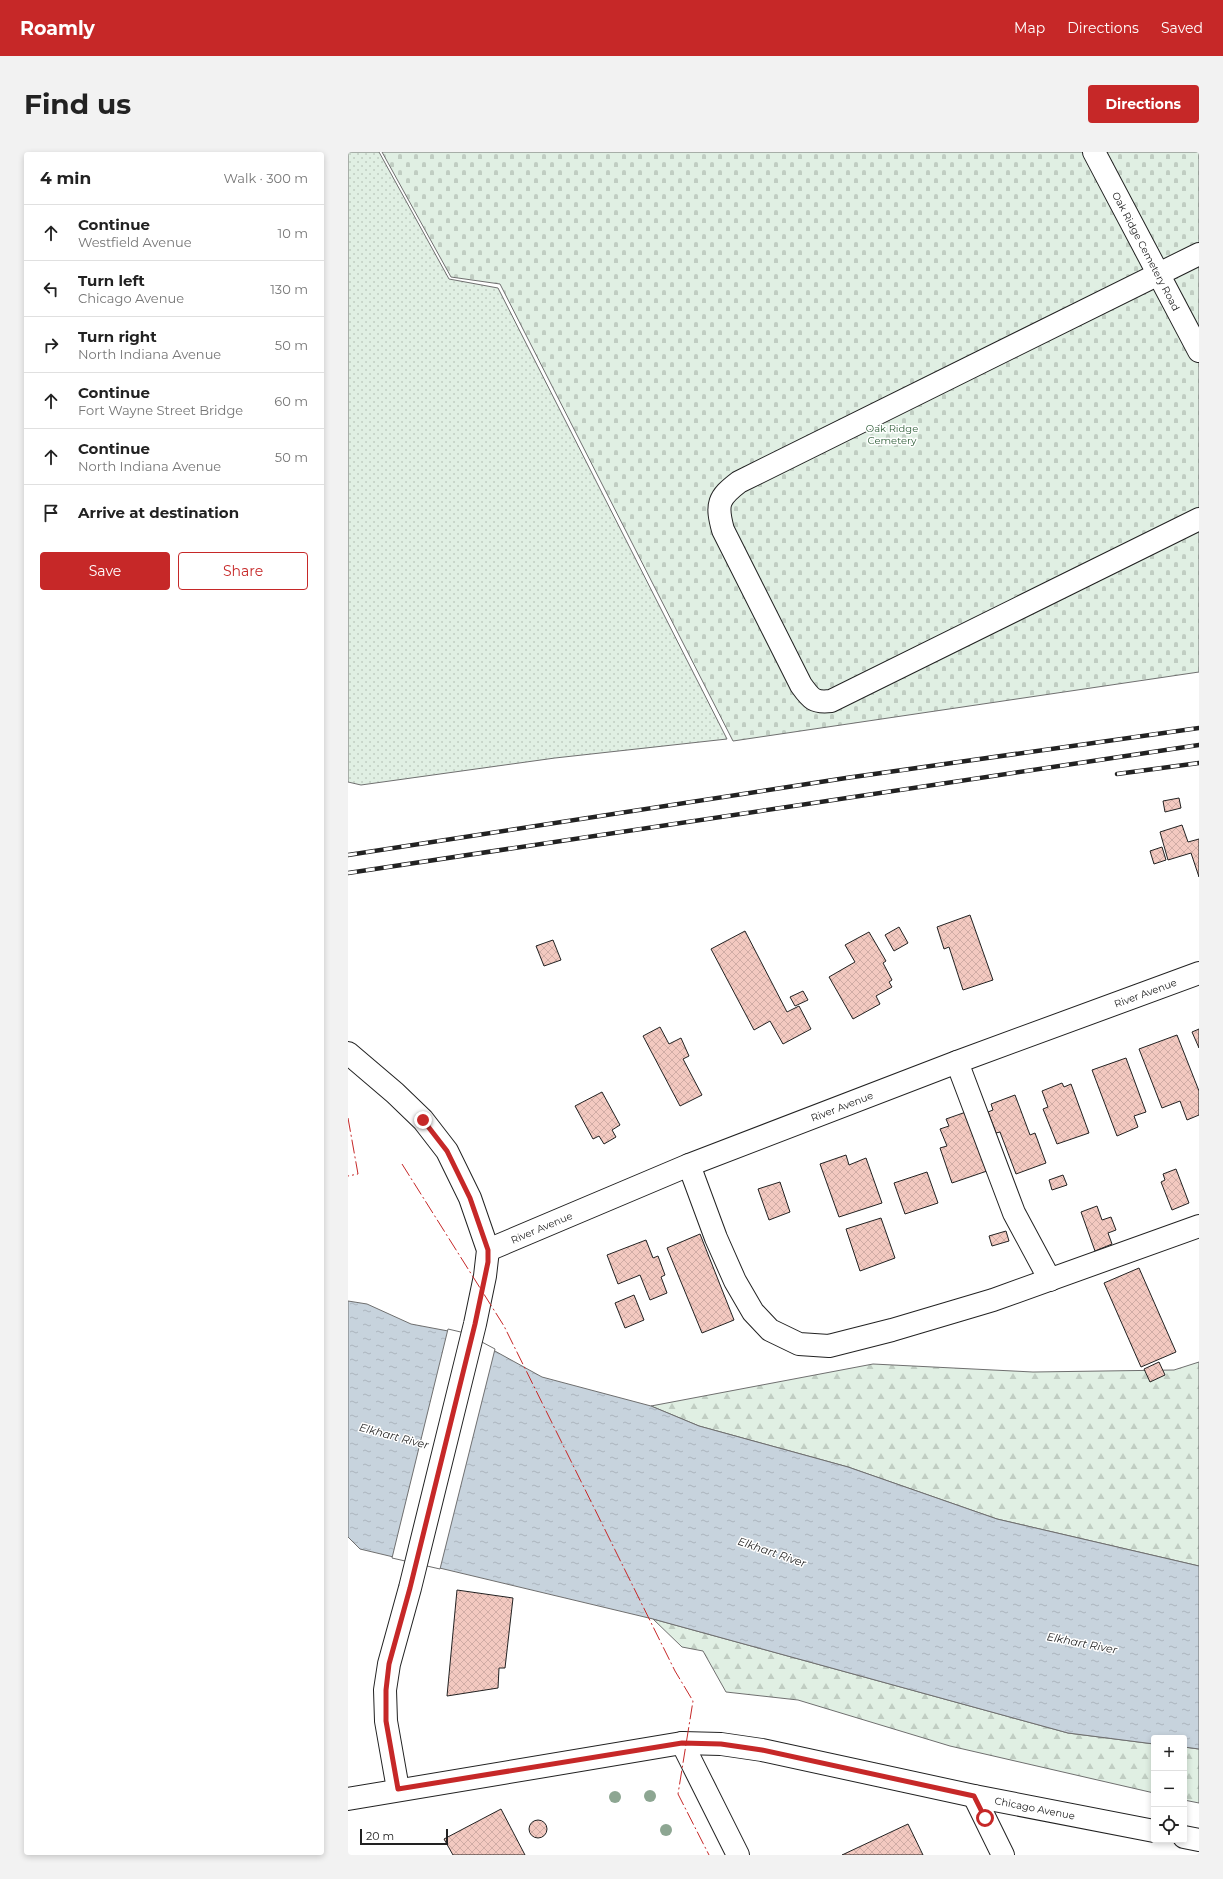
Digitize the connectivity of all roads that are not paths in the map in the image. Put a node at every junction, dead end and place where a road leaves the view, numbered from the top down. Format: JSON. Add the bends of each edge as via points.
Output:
{"nodes":[{"id":1,"x":1094,"y":152,"type":"edge"},
{"id":2,"x":1199,"y":254,"type":"edge"},
{"id":3,"x":1159,"y":275,"type":"junction"},
{"id":4,"x":1199,"y":351,"type":"edge"},
{"id":5,"x":1199,"y":519,"type":"edge"},
{"id":6,"x":1199,"y":973,"type":"edge"},
{"id":7,"x":348,"y":1053,"type":"edge"},
{"id":8,"x":957,"y":1062,"type":"junction"},
{"id":9,"x":689,"y":1165,"type":"junction"},
{"id":10,"x":1199,"y":1226,"type":"edge"},
{"id":11,"x":488,"y":1250,"type":"junction"},
{"id":12,"x":1050,"y":1280,"type":"junction"},
{"id":13,"x":682,"y":1743,"type":"junction"},
{"id":14,"x":398,"y":1789,"type":"junction"},
{"id":15,"x":974,"y":1796,"type":"junction"},
{"id":16,"x":348,"y":1799,"type":"edge"},
{"id":17,"x":1151,"y":1831,"type":"edge"},
{"id":18,"x":1187,"y":1838,"type":"edge"},
{"id":19,"x":1199,"y":1840,"type":"edge"},
{"id":20,"x":738,"y":1855,"type":"edge"},
{"id":21,"x":1003,"y":1855,"type":"edge"}],
"edges":[{"from":1,"to":3,"type":"street","name":"Oak Ridge Cemetery Road"},
{"from":2,"to":3,"type":"street"},
{"from":3,"to":4,"type":"street","name":"Oak Ridge Cemetery Road"},
{"from":3,"to":5,"type":"street","via":[[740,482],[726,492],[718,510],[723,530],[801,686],[810,698],[821,702],[831,701]]},
{"from":6,"to":8,"type":"street","name":"River Avenue"},
{"from":7,"to":11,"type":"street","via":[[423,1120],[447,1151],[470,1198]]},
{"from":8,"to":9,"type":"street","name":"River Avenue"},
{"from":8,"to":12,"type":"street","via":[[1014,1213]]},
{"from":9,"to":11,"type":"street","name":"River Avenue"},
{"from":9,"to":12,"type":"street","via":[[716,1238],[752,1312],[770,1330],[799,1344],[829,1346],[985,1302]]},
{"from":10,"to":12,"type":"street"},
{"from":11,"to":14,"type":"street","via":[[475,1324],[410,1588],[390,1658],[386,1721]]},
{"from":13,"to":14,"type":"street","name":"Chicago Avenue"},
{"from":13,"to":15,"type":"street","name":"Chicago Avenue","via":[[721,1744],[762,1750]]},
{"from":13,"to":20,"type":"street"},
{"from":14,"to":16,"type":"street","name":"Chicago Avenue"},
{"from":15,"to":17,"type":"street","name":"Chicago Avenue"},
{"from":15,"to":21,"type":"street"},
{"from":18,"to":19,"type":"street"}]}
